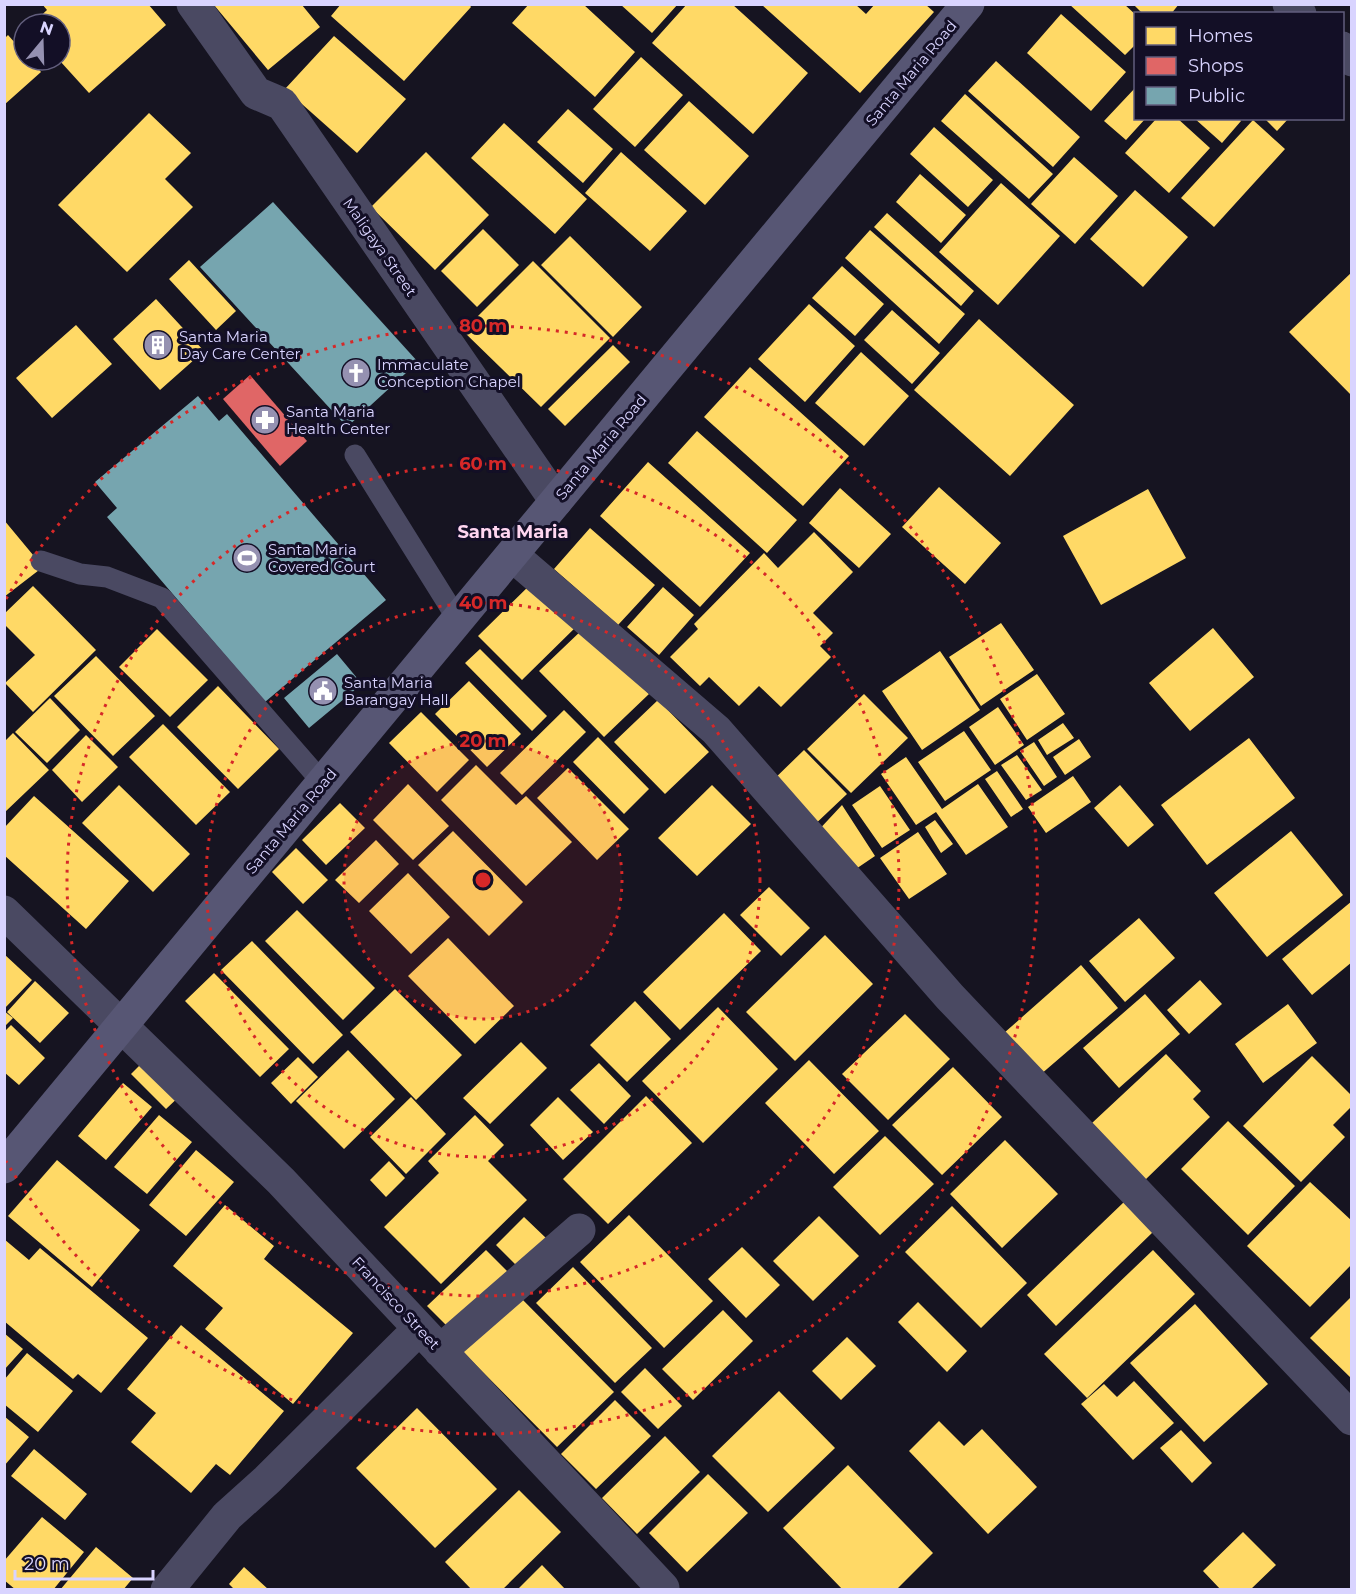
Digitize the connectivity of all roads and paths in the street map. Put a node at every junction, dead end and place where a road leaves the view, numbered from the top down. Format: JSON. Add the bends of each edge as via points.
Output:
{"nodes":[{"id":1,"x":193,"y":4,"type":"edge"},
{"id":2,"x":968,"y":4,"type":"edge"},
{"id":3,"x":355,"y":454,"type":"dead end"},
{"id":4,"x":556,"y":501,"type":"junction"},
{"id":5,"x":512,"y":555,"type":"junction"},
{"id":6,"x":41,"y":561,"type":"dead end"},
{"id":7,"x":458,"y":620,"type":"junction"},
{"id":8,"x":323,"y":783,"type":"junction"},
{"id":9,"x":4,"y":912,"type":"edge"},
{"id":10,"x":122,"y":1025,"type":"junction"},
{"id":11,"x":4,"y":1167,"type":"edge"},
{"id":12,"x":579,"y":1230,"type":"dead end"},
{"id":13,"x":430,"y":1340,"type":"junction"},
{"id":14,"x":1352,"y":1419,"type":"edge"},
{"id":15,"x":663,"y":1588,"type":"edge"},
{"id":16,"x":167,"y":1590,"type":"edge"}],
"edges":[{"from":1,"to":4,"type":"street","name":"Maligaya Street","via":[[256,93],[282,104]]},
{"from":2,"to":4,"type":"main road","name":"Santa Maria Road"},
{"from":3,"to":7,"type":"lane"},
{"from":4,"to":5,"type":"main road","name":"Santa Maria Road"},
{"from":5,"to":7,"type":"main road","name":"Santa Maria Road"},
{"from":5,"to":14,"type":"street","via":[[716,730],[950,997]]},
{"from":6,"to":8,"type":"lane","via":[[115,580],[162,598]]},
{"from":7,"to":8,"type":"main road","name":"Santa Maria Road"},
{"from":8,"to":10,"type":"main road","name":"Santa Maria Road"},
{"from":9,"to":10,"type":"street","name":"Francisco Street"},
{"from":10,"to":11,"type":"main road","name":"Santa Maria Road"},
{"from":10,"to":13,"type":"street","name":"Francisco Street","via":[[281,1181]]},
{"from":12,"to":13,"type":"street"},
{"from":13,"to":15,"type":"street","name":"Francisco Street"},
{"from":13,"to":16,"type":"street","via":[[228,1516]]}]}
